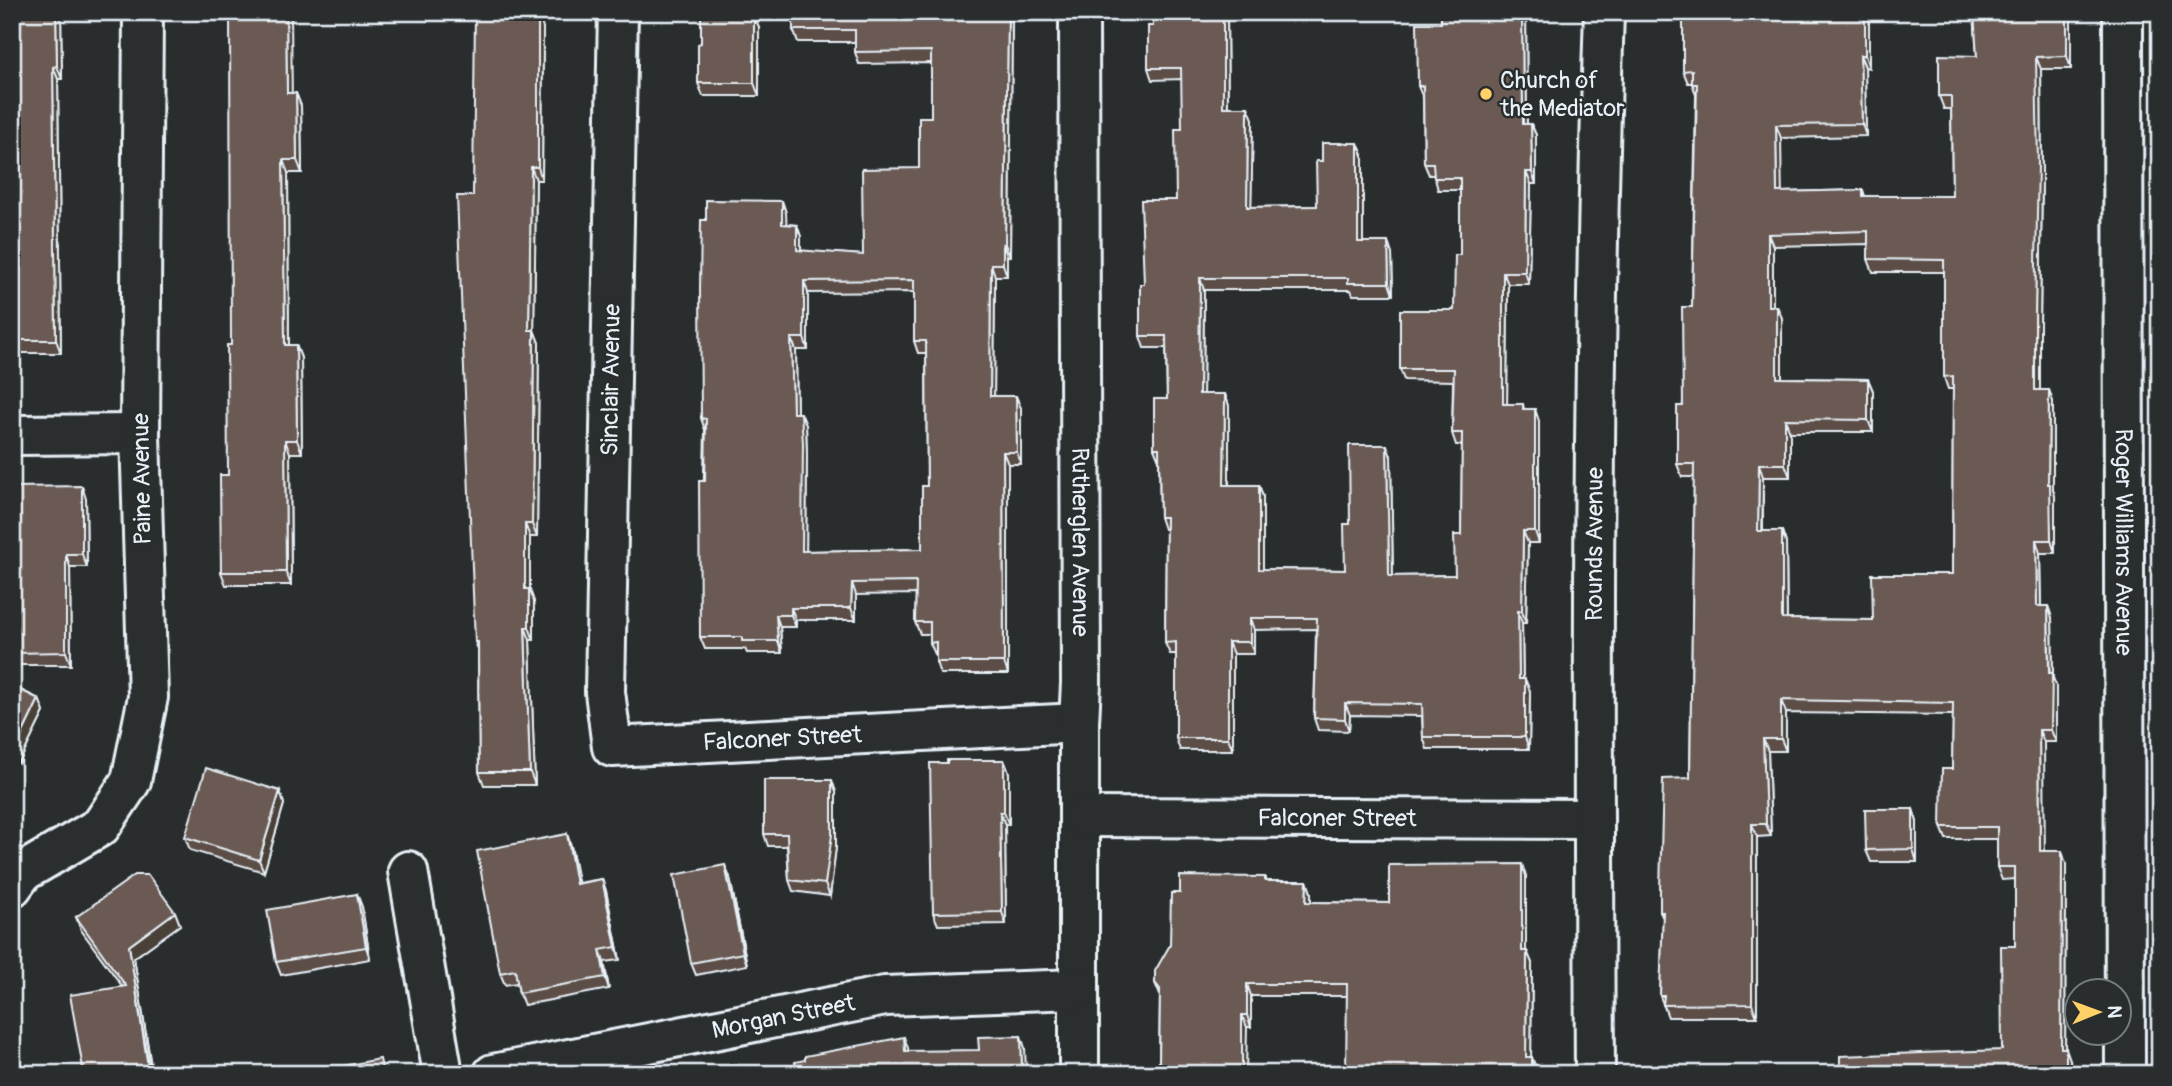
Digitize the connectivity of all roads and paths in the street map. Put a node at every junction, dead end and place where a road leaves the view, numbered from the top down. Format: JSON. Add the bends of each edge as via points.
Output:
{"nodes":[{"id":1,"x":143,"y":12,"type":"edge"},
{"id":2,"x":618,"y":12,"type":"edge"},
{"id":3,"x":1079,"y":12,"type":"edge"},
{"id":4,"x":1604,"y":12,"type":"edge"},
{"id":5,"x":2123,"y":12,"type":"edge"},
{"id":6,"x":140,"y":434,"type":"junction"},
{"id":7,"x":12,"y":435,"type":"edge"},
{"id":8,"x":1079,"y":723,"type":"junction"},
{"id":9,"x":612,"y":747,"type":"joint"},
{"id":10,"x":1081,"y":817,"type":"junction"},
{"id":11,"x":1594,"y":820,"type":"junction"},
{"id":12,"x":408,"y":872,"type":"dead end"},
{"id":13,"x":12,"y":887,"type":"edge"},
{"id":14,"x":1078,"y":989,"type":"junction"},
{"id":15,"x":443,"y":1074,"type":"edge"},
{"id":16,"x":493,"y":1074,"type":"edge"},
{"id":17,"x":1079,"y":1074,"type":"edge"},
{"id":18,"x":1595,"y":1074,"type":"edge"},
{"id":19,"x":2125,"y":1074,"type":"edge"}],
"edges":[{"from":1,"to":6,"type":"street","name":"Paine Avenue"},
{"from":2,"to":9,"type":"street","name":"Sinclair Avenue","via":[[605,691]]},
{"from":3,"to":8,"type":"street","name":"Rutherglen Avenue"},
{"from":4,"to":11,"type":"street","name":"Rounds Avenue","via":[[1596,232]]},
{"from":5,"to":19,"type":"street","name":"Roger Williams Avenue"},
{"from":6,"to":7,"type":"street"},
{"from":6,"to":13,"type":"street","name":"Paine Avenue","via":[[148,697],[131,781],[101,826],[23,872]]},
{"from":8,"to":9,"type":"street","name":"Falconer Street"},
{"from":8,"to":10,"type":"street","name":"Rutherglen Avenue"},
{"from":10,"to":11,"type":"street","name":"Falconer Street"},
{"from":10,"to":14,"type":"street","name":"Rutherglen Avenue"},
{"from":11,"to":18,"type":"street","name":"Rounds Avenue"},
{"from":12,"to":15,"type":"street"},
{"from":14,"to":16,"type":"street","name":"Morgan Street","via":[[885,996]]},
{"from":14,"to":17,"type":"street","name":"Rutherglen Avenue"}]}
